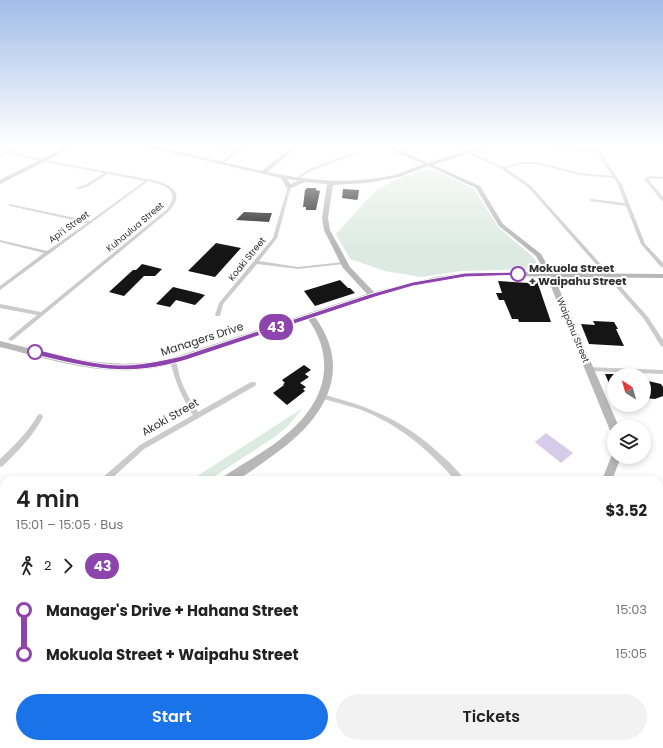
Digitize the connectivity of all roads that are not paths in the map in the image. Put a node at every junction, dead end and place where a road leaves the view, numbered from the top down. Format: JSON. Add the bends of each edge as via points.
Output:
{"nodes":[{"id":1,"x":97,"y":179,"type":"edge"},
{"id":2,"x":142,"y":179,"type":"edge"},
{"id":3,"x":284,"y":179,"type":"edge"},
{"id":4,"x":296,"y":179,"type":"edge"},
{"id":5,"x":381,"y":179,"type":"edge"},
{"id":6,"x":458,"y":179,"type":"edge"},
{"id":7,"x":519,"y":179,"type":"edge"},
{"id":8,"x":615,"y":179,"type":"edge"},
{"id":9,"x":646,"y":179,"type":"edge"},
{"id":10,"x":148,"y":180,"type":"junction"},
{"id":11,"x":304,"y":180,"type":"junction"},
{"id":12,"x":330,"y":183,"type":"junction"},
{"id":13,"x":289,"y":187,"type":"junction"},
{"id":14,"x":78,"y":188,"type":"dead end"},
{"id":15,"x":591,"y":200,"type":"dead end"},
{"id":16,"x":663,"y":200,"type":"edge"},
{"id":17,"x":10,"y":205,"type":"dead end"},
{"id":18,"x":628,"y":205,"type":"junction"},
{"id":19,"x":90,"y":222,"type":"junction"},
{"id":20,"x":0,"y":241,"type":"edge"},
{"id":21,"x":48,"y":253,"type":"junction"},
{"id":22,"x":255,"y":262,"type":"junction"},
{"id":23,"x":344,"y":263,"type":"junction"},
{"id":24,"x":663,"y":266,"type":"edge"},
{"id":25,"x":549,"y":274,"type":"junction"},
{"id":26,"x":608,"y":275,"type":"junction"},
{"id":27,"x":663,"y":276,"type":"edge"},
{"id":28,"x":0,"y":288,"type":"edge"},
{"id":29,"x":372,"y":295,"type":"junction"},
{"id":30,"x":0,"y":306,"type":"edge"},
{"id":31,"x":42,"y":314,"type":"junction"},
{"id":32,"x":218,"y":315,"type":"dead end"},
{"id":33,"x":310,"y":316,"type":"junction"},
{"id":34,"x":4,"y":344,"type":"edge"},
{"id":35,"x":663,"y":345,"type":"edge"},
{"id":36,"x":173,"y":361,"type":"junction"},
{"id":37,"x":590,"y":369,"type":"junction"},
{"id":38,"x":663,"y":372,"type":"edge"},
{"id":39,"x":253,"y":384,"type":"dead end"},
{"id":40,"x":322,"y":396,"type":"junction"},
{"id":41,"x":197,"y":415,"type":"junction"},
{"id":42,"x":40,"y":417,"type":"dead end"},
{"id":43,"x":611,"y":420,"type":"edge"},
{"id":44,"x":0,"y":464,"type":"edge"},
{"id":45,"x":613,"y":464,"type":"edge"},
{"id":46,"x":110,"y":476,"type":"edge"},
{"id":47,"x":233,"y":476,"type":"edge"},
{"id":48,"x":456,"y":476,"type":"edge"},
{"id":49,"x":609,"y":476,"type":"edge"}],
"edges":[{"from":1,"to":14,"type":"street"},
{"from":2,"to":10,"type":"street","name":"Kuhaulua Street"},
{"from":3,"to":13,"type":"street"},
{"from":4,"to":11,"type":"street"},
{"from":5,"to":12,"type":"street"},
{"from":6,"to":25,"type":"street","name":"Waipahu Street","via":[[479,189],[501,225],[539,255]]},
{"from":7,"to":26,"type":"street","via":[[536,192]]},
{"from":8,"to":18,"type":"street"},
{"from":9,"to":16,"type":"street"},
{"from":10,"to":19,"type":"street","name":"Apiʻi Street"},
{"from":10,"to":31,"type":"street","name":"Kuhaulua Street","via":[[164,184],[173,191],[175,200],[170,208]]},
{"from":11,"to":12,"type":"street"},
{"from":11,"to":13,"type":"street"},
{"from":12,"to":23,"type":"street","via":[[325,222]]},
{"from":13,"to":22,"type":"street","name":"Koaki Street","via":[[277,232],[271,244]]},
{"from":15,"to":18,"type":"street"},
{"from":17,"to":19,"type":"street"},
{"from":18,"to":24,"type":"street","via":[[644,244]]},
{"from":19,"to":21,"type":"street","name":"Apiʻi Street"},
{"from":20,"to":21,"type":"street"},
{"from":21,"to":28,"type":"street","name":"Apiʻi Street"},
{"from":22,"to":23,"type":"street","via":[[298,268]]},
{"from":22,"to":32,"type":"street","name":"Koaki Street","via":[[221,304]]},
{"from":23,"to":29,"type":"street"},
{"from":25,"to":26,"type":"street","name":"Managers Drive"},
{"from":25,"to":29,"type":"street","name":"Managers Drive","via":[[454,276]]},
{"from":25,"to":37,"type":"street","name":"Waipahu Street"},
{"from":26,"to":27,"type":"street","name":"Managers Drive"},
{"from":26,"to":35,"type":"street","via":[[649,321]]},
{"from":29,"to":33,"type":"street","name":"Managers Drive"},
{"from":30,"to":31,"type":"street"},
{"from":31,"to":34,"type":"street","name":"Kuhaulua Street"},
{"from":33,"to":36,"type":"street","name":"Managers Drive"},
{"from":33,"to":40,"type":"street","via":[[324,338],[328,354],[329,374]]},
{"from":34,"to":36,"type":"street","name":"Managers Drive","via":[[111,368],[142,367]]},
{"from":36,"to":41,"type":"street","via":[[179,386]]},
{"from":37,"to":38,"type":"street"},
{"from":37,"to":43,"type":"street","name":"Waipahu Street"},
{"from":39,"to":41,"type":"street","name":"Akoki Street"},
{"from":40,"to":47,"type":"street","via":[[306,421],[293,434]]},
{"from":40,"to":48,"type":"street","via":[[357,406],[391,421],[424,443]]},
{"from":41,"to":46,"type":"street","name":"Akoki Street","via":[[142,447]]},
{"from":42,"to":44,"type":"street","via":[[24,441]]},
{"from":45,"to":49,"type":"street"}]}
